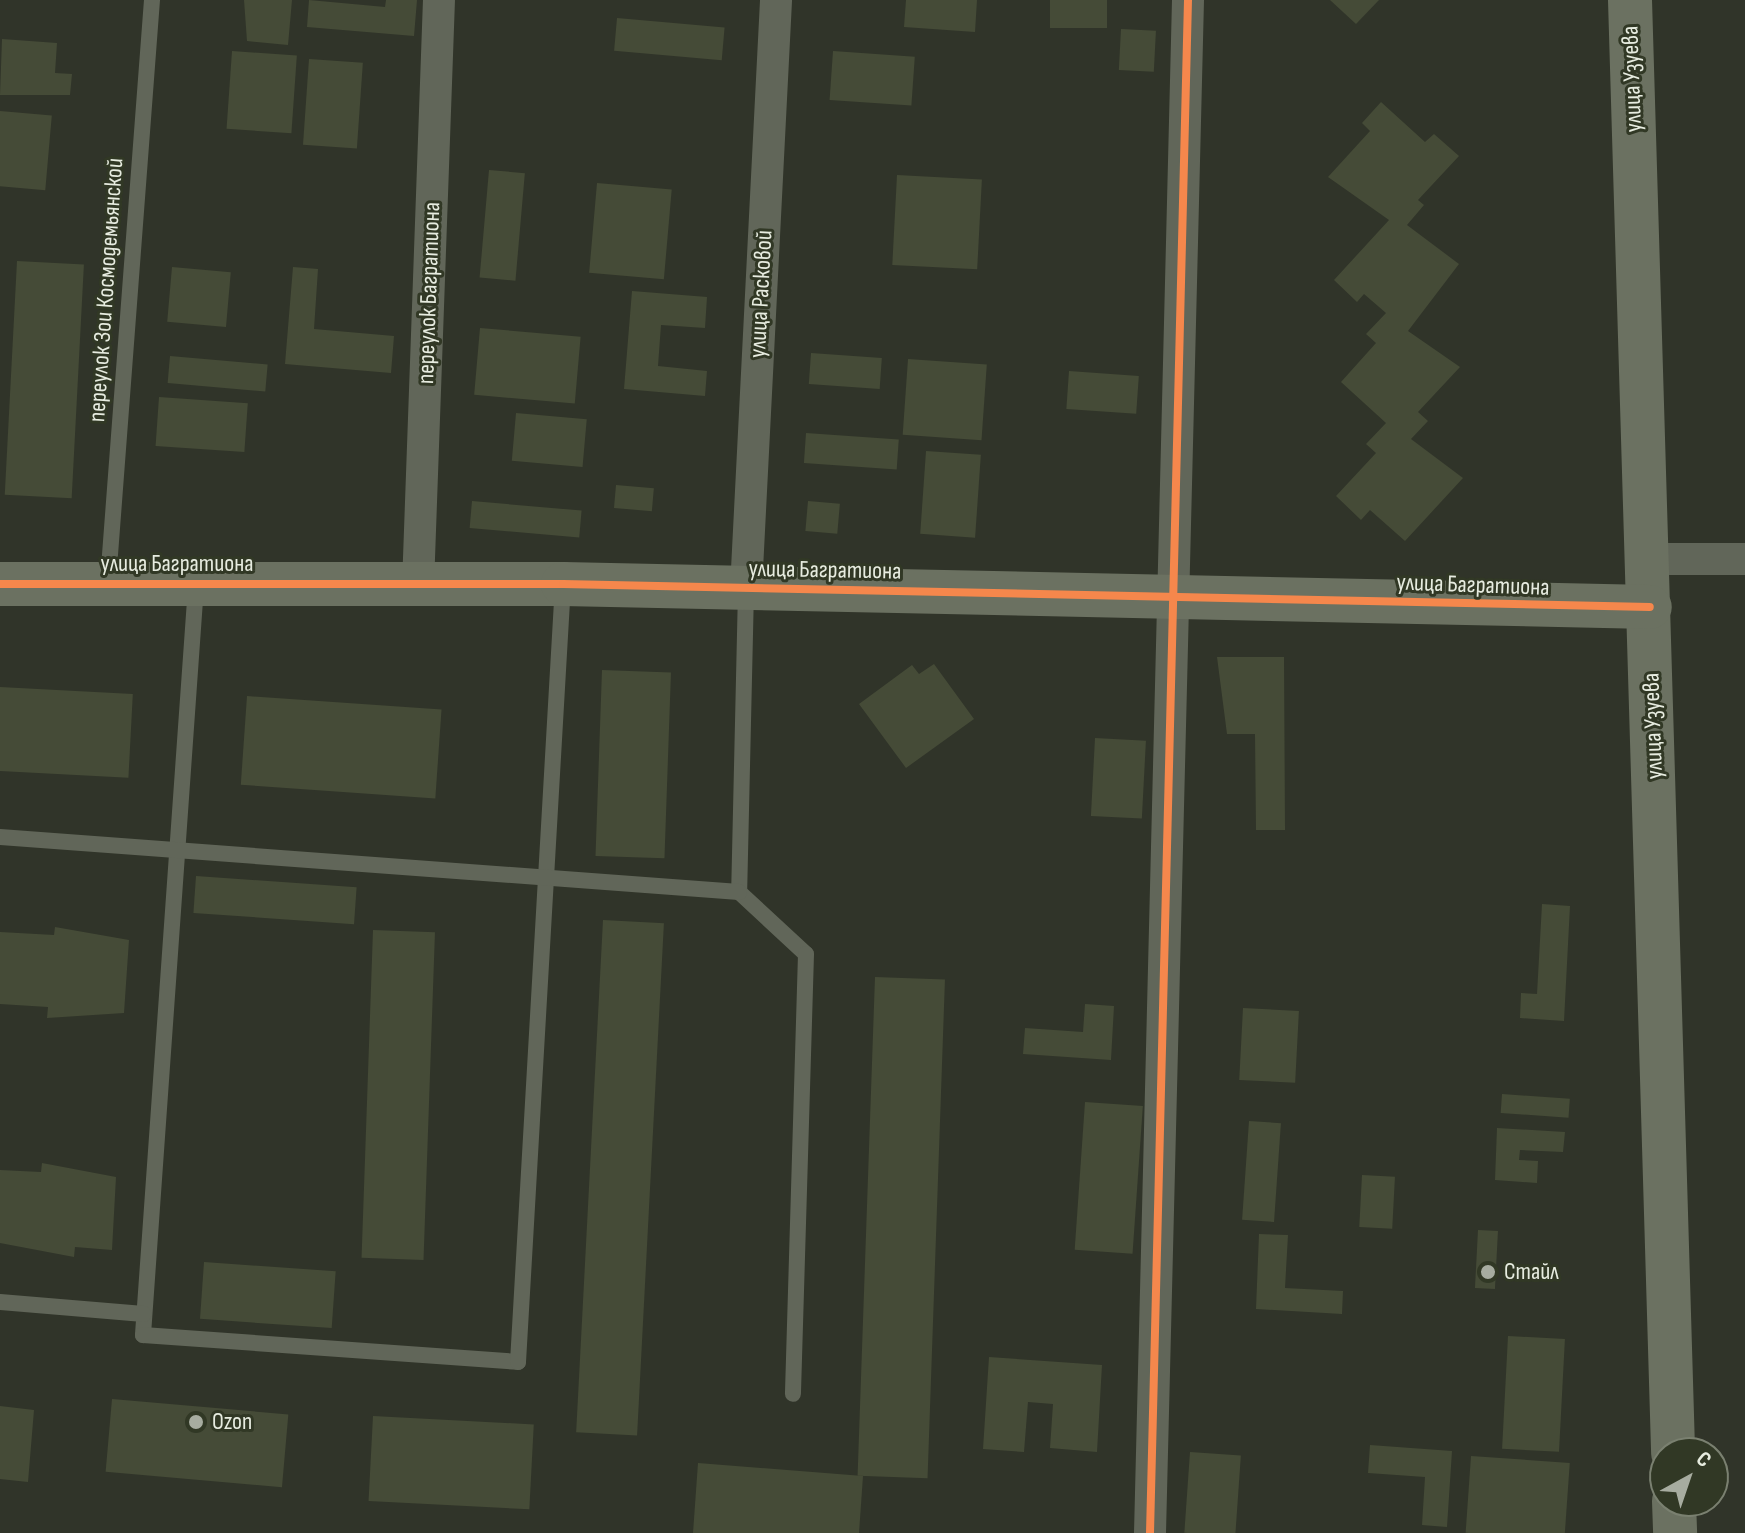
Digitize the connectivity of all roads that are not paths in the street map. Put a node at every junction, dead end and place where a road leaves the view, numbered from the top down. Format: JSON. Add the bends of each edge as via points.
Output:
{"nodes":[{"id":1,"x":152,"y":0,"type":"edge"},
{"id":2,"x":439,"y":0,"type":"edge"},
{"id":3,"x":776,"y":0,"type":"edge"},
{"id":4,"x":1188,"y":0,"type":"edge"},
{"id":5,"x":1630,"y":0,"type":"edge"},
{"id":6,"x":1648,"y":559,"type":"junction"},
{"id":7,"x":1745,"y":559,"type":"edge"},
{"id":8,"x":0,"y":584,"type":"edge"},
{"id":9,"x":108,"y":584,"type":"junction"},
{"id":10,"x":196,"y":584,"type":"junction"},
{"id":11,"x":563,"y":584,"type":"junction"},
{"id":12,"x":418,"y":586,"type":"junction"},
{"id":13,"x":746,"y":589,"type":"junction"},
{"id":14,"x":1171,"y":595,"type":"junction"},
{"id":15,"x":1650,"y":607,"type":"junction"},
{"id":16,"x":0,"y":837,"type":"edge"},
{"id":17,"x":177,"y":853,"type":"junction"},
{"id":18,"x":545,"y":880,"type":"junction"},
{"id":19,"x":739,"y":892,"type":"junction"},
{"id":20,"x":0,"y":1302,"type":"edge"},
{"id":21,"x":144,"y":1314,"type":"junction"},
{"id":22,"x":793,"y":1394,"type":"dead end"},
{"id":23,"x":1673,"y":1437,"type":"edge"},
{"id":24,"x":1150,"y":1533,"type":"edge"}],
"edges":[{"from":1,"to":9,"type":"lane","name":"переулок Зои Космодемьянской"},
{"from":2,"to":12,"type":"street","name":"переулок Багратиона"},
{"from":3,"to":13,"type":"street","name":"улица Расковой"},
{"from":4,"to":14,"type":"street"},
{"from":5,"to":6,"type":"street","name":"улица Узуева"},
{"from":6,"to":7,"type":"street"},
{"from":6,"to":15,"type":"street","name":"улица Узуева"},
{"from":8,"to":9,"type":"street","name":"улица Багратиона"},
{"from":9,"to":10,"type":"street","name":"улица Багратиона"},
{"from":10,"to":12,"type":"street","name":"улица Багратиона"},
{"from":10,"to":17,"type":"lane"},
{"from":11,"to":12,"type":"street","name":"улица Багратиона"},
{"from":11,"to":13,"type":"street","name":"улица Багратиона"},
{"from":11,"to":18,"type":"lane"},
{"from":13,"to":14,"type":"street","name":"улица Багратиона"},
{"from":13,"to":19,"type":"lane"},
{"from":14,"to":15,"type":"street","name":"улица Багратиона"},
{"from":14,"to":24,"type":"street"},
{"from":15,"to":23,"type":"street","name":"улица Узуева"},
{"from":16,"to":17,"type":"lane"},
{"from":17,"to":18,"type":"lane"},
{"from":17,"to":21,"type":"lane"},
{"from":18,"to":19,"type":"lane"},
{"from":18,"to":21,"type":"lane","via":[[518,1362],[143,1335]]},
{"from":19,"to":22,"type":"lane","via":[[806,954]]},
{"from":20,"to":21,"type":"lane"}]}
